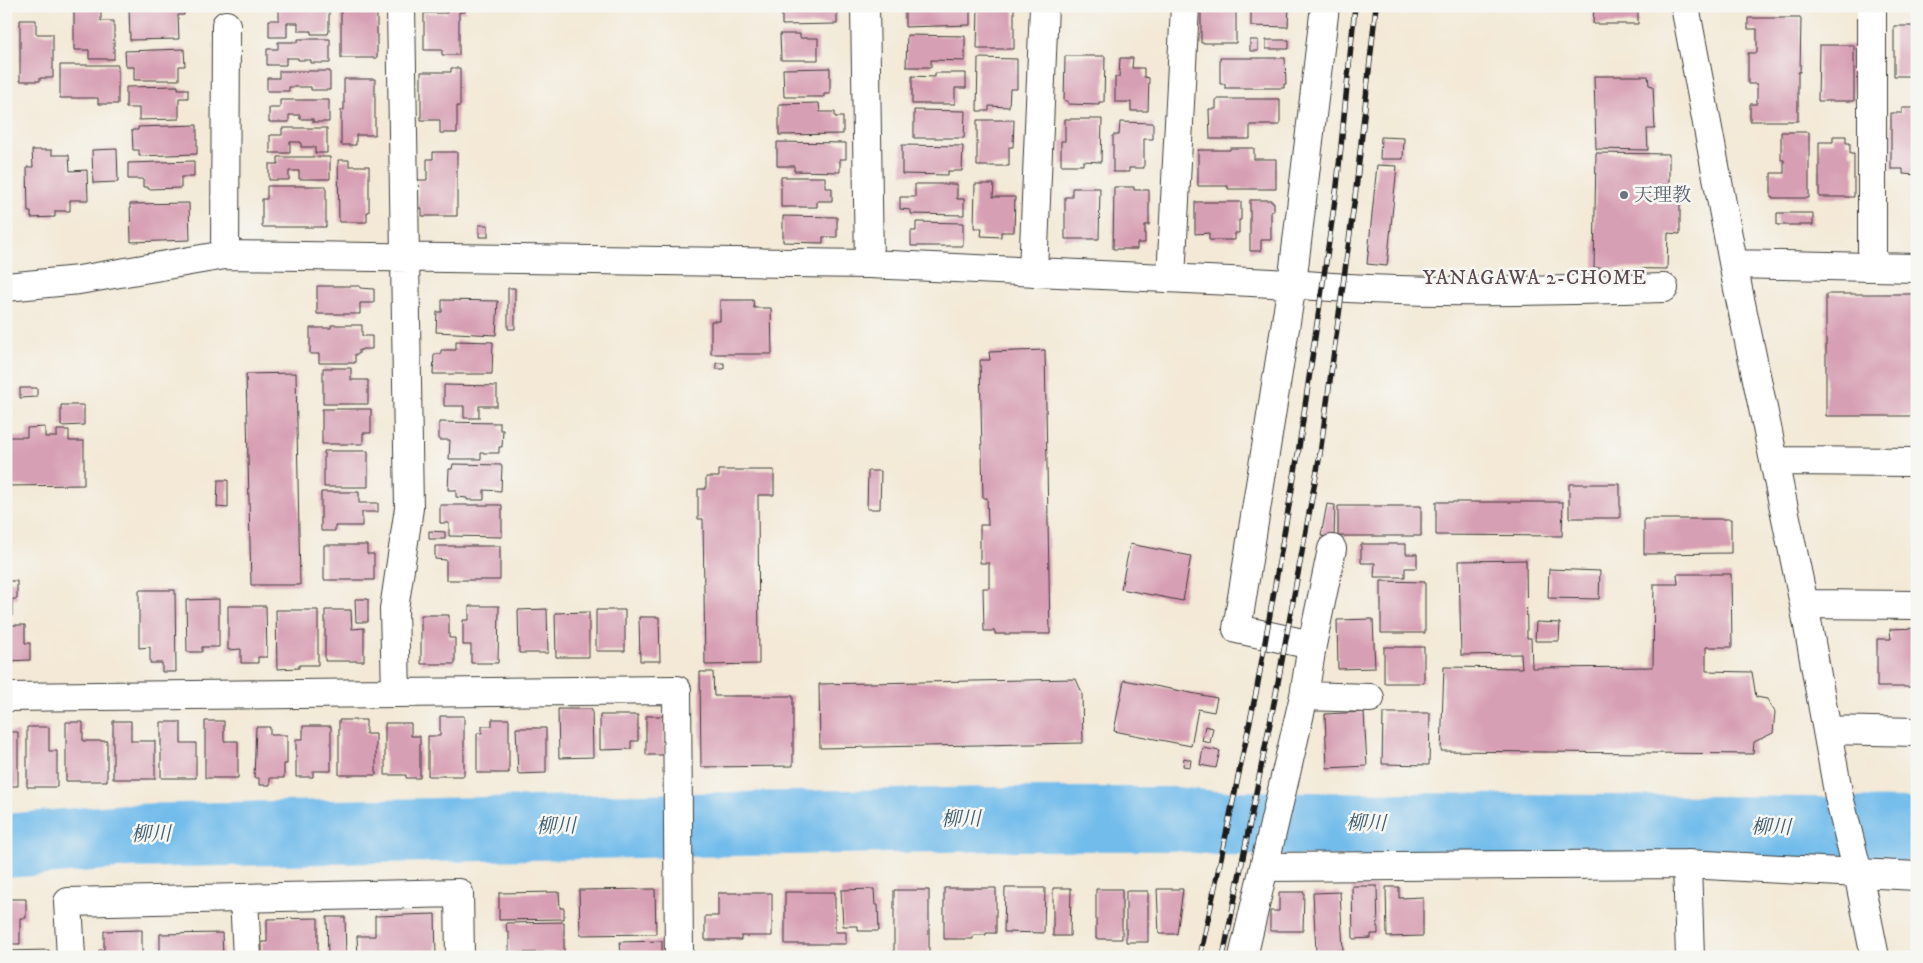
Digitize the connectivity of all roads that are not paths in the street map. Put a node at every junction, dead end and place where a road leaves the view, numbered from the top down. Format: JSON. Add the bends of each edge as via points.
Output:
{"nodes":[{"id":1,"x":865,"y":6,"type":"edge"},
{"id":2,"x":1044,"y":6,"type":"edge"},
{"id":3,"x":1185,"y":6,"type":"edge"},
{"id":4,"x":1325,"y":6,"type":"edge"},
{"id":5,"x":1685,"y":6,"type":"edge"},
{"id":6,"x":1872,"y":6,"type":"edge"},
{"id":7,"x":401,"y":7,"type":"edge"},
{"id":8,"x":226,"y":25,"type":"dead end"},
{"id":9,"x":225,"y":254,"type":"junction"},
{"id":10,"x":405,"y":258,"type":"junction"},
{"id":11,"x":869,"y":264,"type":"junction"},
{"id":12,"x":1734,"y":264,"type":"junction"},
{"id":13,"x":1872,"y":267,"type":"junction"},
{"id":14,"x":1917,"y":268,"type":"edge"},
{"id":15,"x":1033,"y":272,"type":"junction"},
{"id":16,"x":1171,"y":278,"type":"junction"},
{"id":17,"x":1292,"y":284,"type":"junction"},
{"id":18,"x":6,"y":287,"type":"edge"},
{"id":19,"x":1664,"y":288,"type":"dead end"},
{"id":20,"x":1774,"y":461,"type":"junction"},
{"id":21,"x":1917,"y":462,"type":"edge"},
{"id":22,"x":1332,"y":549,"type":"dead end"},
{"id":23,"x":1804,"y":604,"type":"junction"},
{"id":24,"x":1917,"y":605,"type":"edge"},
{"id":25,"x":1312,"y":645,"type":"junction"},
{"id":26,"x":396,"y":694,"type":"junction"},
{"id":27,"x":1304,"y":696,"type":"junction"},
{"id":28,"x":6,"y":698,"type":"edge"},
{"id":29,"x":1370,"y":698,"type":"dead end"},
{"id":30,"x":1827,"y":730,"type":"junction"},
{"id":31,"x":1917,"y":732,"type":"edge"},
{"id":32,"x":1687,"y":864,"type":"junction"},
{"id":33,"x":1856,"y":866,"type":"junction"},
{"id":34,"x":1264,"y":867,"type":"junction"},
{"id":35,"x":1917,"y":876,"type":"edge"},
{"id":36,"x":244,"y":898,"type":"junction"},
{"id":37,"x":71,"y":957,"type":"edge"},
{"id":38,"x":247,"y":957,"type":"edge"},
{"id":39,"x":460,"y":957,"type":"edge"},
{"id":40,"x":680,"y":957,"type":"edge"},
{"id":41,"x":1243,"y":957,"type":"edge"},
{"id":42,"x":1690,"y":957,"type":"edge"},
{"id":43,"x":1875,"y":957,"type":"edge"}],
"edges":[{"from":1,"to":11,"type":"street"},
{"from":2,"to":15,"type":"street"},
{"from":3,"to":16,"type":"street"},
{"from":4,"to":17,"type":"street"},
{"from":5,"to":12,"type":"street"},
{"from":6,"to":13,"type":"street"},
{"from":7,"to":10,"type":"street"},
{"from":8,"to":9,"type":"street"},
{"from":9,"to":10,"type":"street"},
{"from":9,"to":18,"type":"street","via":[[79,280]]},
{"from":10,"to":11,"type":"street"},
{"from":10,"to":26,"type":"street","via":[[410,508],[394,609]]},
{"from":11,"to":15,"type":"street"},
{"from":12,"to":13,"type":"street"},
{"from":12,"to":20,"type":"street"},
{"from":13,"to":14,"type":"street"},
{"from":15,"to":16,"type":"street"},
{"from":16,"to":17,"type":"street"},
{"from":17,"to":19,"type":"street","via":[[1358,290],[1460,292]]},
{"from":17,"to":25,"type":"street","via":[[1237,629]]},
{"from":20,"to":21,"type":"street"},
{"from":20,"to":23,"type":"street"},
{"from":22,"to":25,"type":"street"},
{"from":23,"to":24,"type":"street"},
{"from":23,"to":30,"type":"street"},
{"from":25,"to":27,"type":"street"},
{"from":26,"to":28,"type":"street"},
{"from":26,"to":40,"type":"street","via":[[677,690]]},
{"from":27,"to":29,"type":"street"},
{"from":27,"to":34,"type":"street"},
{"from":30,"to":31,"type":"street"},
{"from":30,"to":33,"type":"street"},
{"from":32,"to":33,"type":"street"},
{"from":32,"to":34,"type":"street"},
{"from":32,"to":42,"type":"street"},
{"from":33,"to":35,"type":"street"},
{"from":33,"to":43,"type":"street"},
{"from":34,"to":41,"type":"street"},
{"from":36,"to":37,"type":"street","via":[[68,902]]},
{"from":36,"to":38,"type":"street"},
{"from":36,"to":39,"type":"street","via":[[460,893]]}]}
